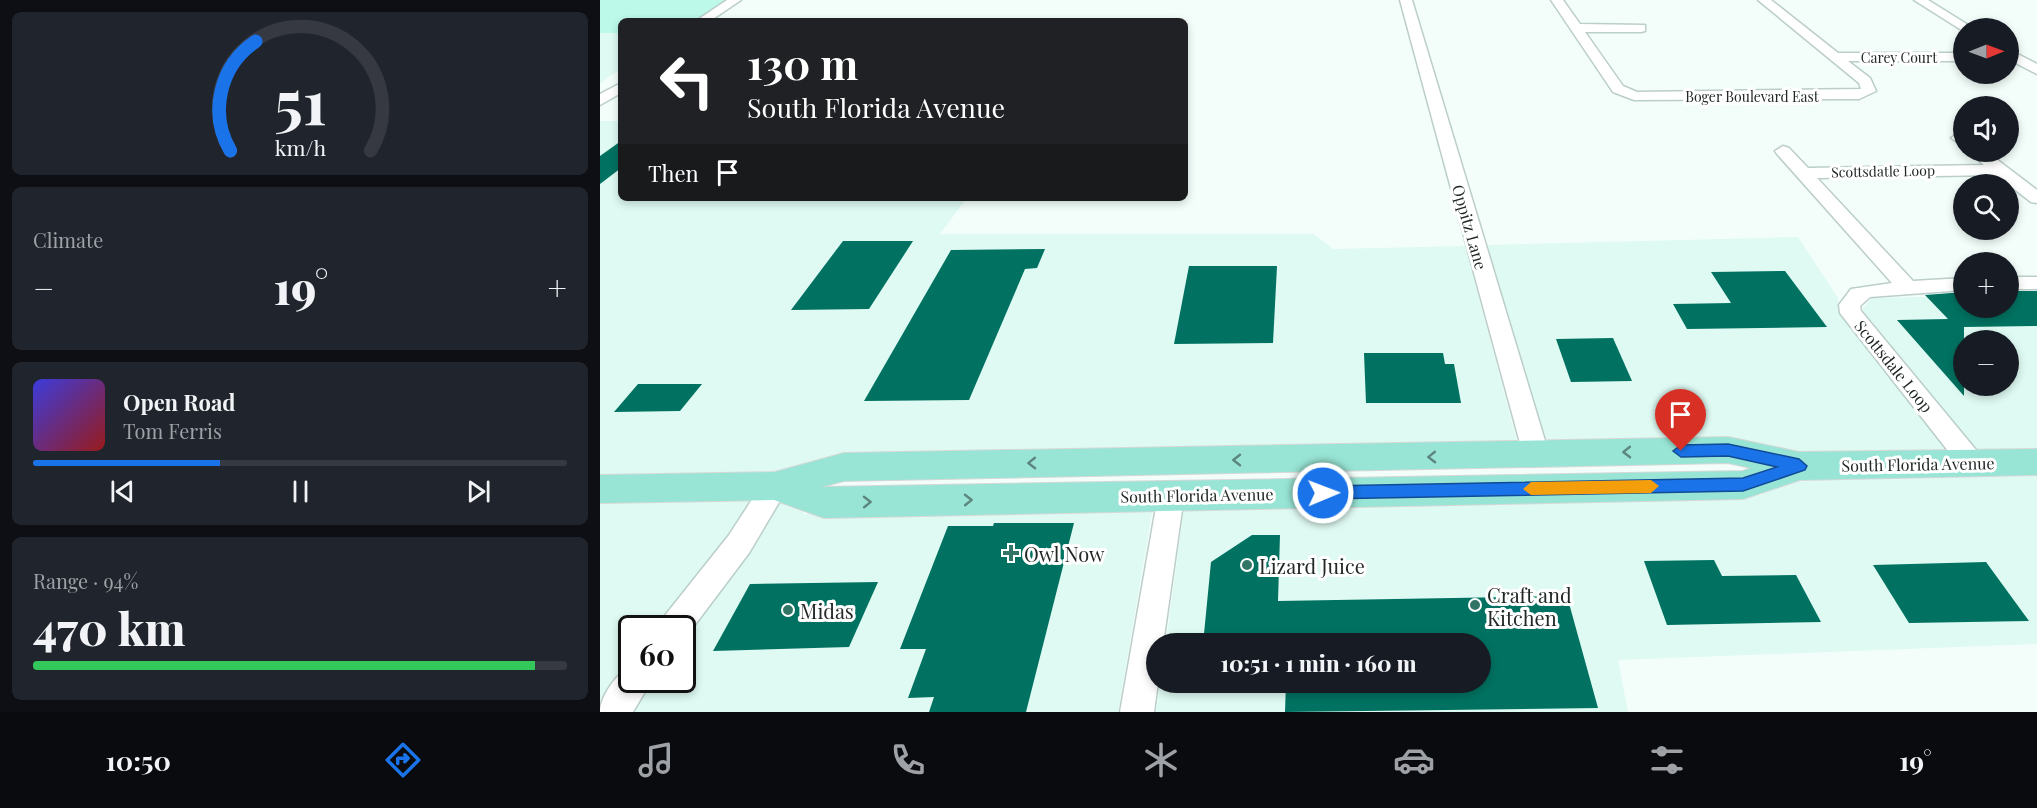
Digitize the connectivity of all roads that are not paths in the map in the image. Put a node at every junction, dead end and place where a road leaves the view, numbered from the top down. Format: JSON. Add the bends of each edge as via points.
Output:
{"nodes":[{"id":1,"x":735,"y":0,"type":"edge"},
{"id":2,"x":749,"y":0,"type":"edge"},
{"id":3,"x":1406,"y":0,"type":"edge"},
{"id":4,"x":1557,"y":0,"type":"edge"},
{"id":5,"x":1764,"y":0,"type":"edge"},
{"id":6,"x":1920,"y":0,"type":"edge"},
{"id":7,"x":707,"y":18,"type":"edge"},
{"id":8,"x":722,"y":18,"type":"edge"},
{"id":9,"x":1953,"y":20,"type":"edge"},
{"id":10,"x":1576,"y":28,"type":"junction"},
{"id":11,"x":1641,"y":28,"type":"dead end"},
{"id":12,"x":2019,"y":56,"type":"edge"},
{"id":13,"x":1835,"y":57,"type":"junction"},
{"id":14,"x":1953,"y":57,"type":"edge"},
{"id":15,"x":2037,"y":57,"type":"edge"},
{"id":16,"x":2019,"y":61,"type":"edge"},
{"id":17,"x":2037,"y":70,"type":"edge"},
{"id":18,"x":618,"y":76,"type":"edge"},
{"id":19,"x":600,"y":88,"type":"edge"},
{"id":20,"x":618,"y":89,"type":"edge"},
{"id":21,"x":600,"y":101,"type":"edge"},
{"id":22,"x":1783,"y":151,"type":"dead end"},
{"id":23,"x":1989,"y":162,"type":"edge"},
{"id":24,"x":1999,"y":170,"type":"junction"},
{"id":25,"x":1802,"y":173,"type":"junction"},
{"id":26,"x":2037,"y":198,"type":"edge"},
{"id":27,"x":2019,"y":283,"type":"edge"},
{"id":28,"x":2037,"y":283,"type":"edge"},
{"id":29,"x":1953,"y":284,"type":"edge"},
{"id":30,"x":1906,"y":286,"type":"junction"},
{"id":31,"x":1536,"y":454,"type":"junction"},
{"id":32,"x":2037,"y":462,"type":"edge"},
{"id":33,"x":1972,"y":463,"type":"junction"},
{"id":34,"x":1799,"y":466,"type":"junction"},
{"id":35,"x":775,"y":486,"type":"junction"},
{"id":36,"x":600,"y":489,"type":"edge"},
{"id":37,"x":1414,"y":491,"type":"junction"},
{"id":38,"x":1171,"y":496,"type":"junction"},
{"id":39,"x":684,"y":615,"type":"edge"},
{"id":40,"x":627,"y":693,"type":"edge"},
{"id":41,"x":613,"y":712,"type":"edge"},
{"id":42,"x":1137,"y":712,"type":"edge"}],
"edges":[{"from":1,"to":7,"type":"street"},
{"from":2,"to":8,"type":"street"},
{"from":3,"to":31,"type":"street","name":"Oppitz Lane"},
{"from":4,"to":10,"type":"street"},
{"from":5,"to":13,"type":"street"},
{"from":6,"to":9,"type":"street"},
{"from":10,"to":11,"type":"street"},
{"from":10,"to":13,"type":"street","name":"Boger Boulevard East","via":[[1618,89],[1634,96],[1859,95],[1869,91],[1865,81]]},
{"from":12,"to":15,"type":"street"},
{"from":13,"to":14,"type":"street","name":"Carey Court"},
{"from":16,"to":17,"type":"street"},
{"from":18,"to":19,"type":"street"},
{"from":20,"to":21,"type":"street"},
{"from":22,"to":25,"type":"street"},
{"from":23,"to":24,"type":"street"},
{"from":24,"to":25,"type":"street","name":"Scottsdatle Loop"},
{"from":24,"to":26,"type":"street"},
{"from":25,"to":30,"type":"street"},
{"from":27,"to":28,"type":"street"},
{"from":29,"to":30,"type":"street","name":"Scottsdale Loop"},
{"from":30,"to":33,"type":"street","name":"Scottsdale Loop","via":[[1858,294],[1849,305],[1851,313]]},
{"from":34,"to":31,"type":"main road","name":"South Florida Avenue","one_way":true,"via":[[1728,450]]},
{"from":31,"to":35,"type":"main road","name":"South Florida Avenue","one_way":true,"via":[[844,467]]},
{"from":31,"to":37,"type":"main road","via":[[1536,460],[1522,470],[1471,473]]},
{"from":32,"to":33,"type":"main road","name":"South Florida Avenue"},
{"from":33,"to":34,"type":"main road","name":"South Florida Avenue"},
{"from":34,"to":37,"type":"main road","name":"South Florida Avenue","via":[[1743,484]]},
{"from":35,"to":36,"type":"main road","name":"South Florida Avenue"},
{"from":35,"to":38,"type":"main road","name":"South Florida Avenue","one_way":true,"via":[[824,502]]},
{"from":35,"to":39,"type":"street","via":[[740,544]]},
{"from":37,"to":38,"type":"main road","name":"South Florida Avenue"},
{"from":38,"to":42,"type":"street"},
{"from":40,"to":41,"type":"street"}]}
